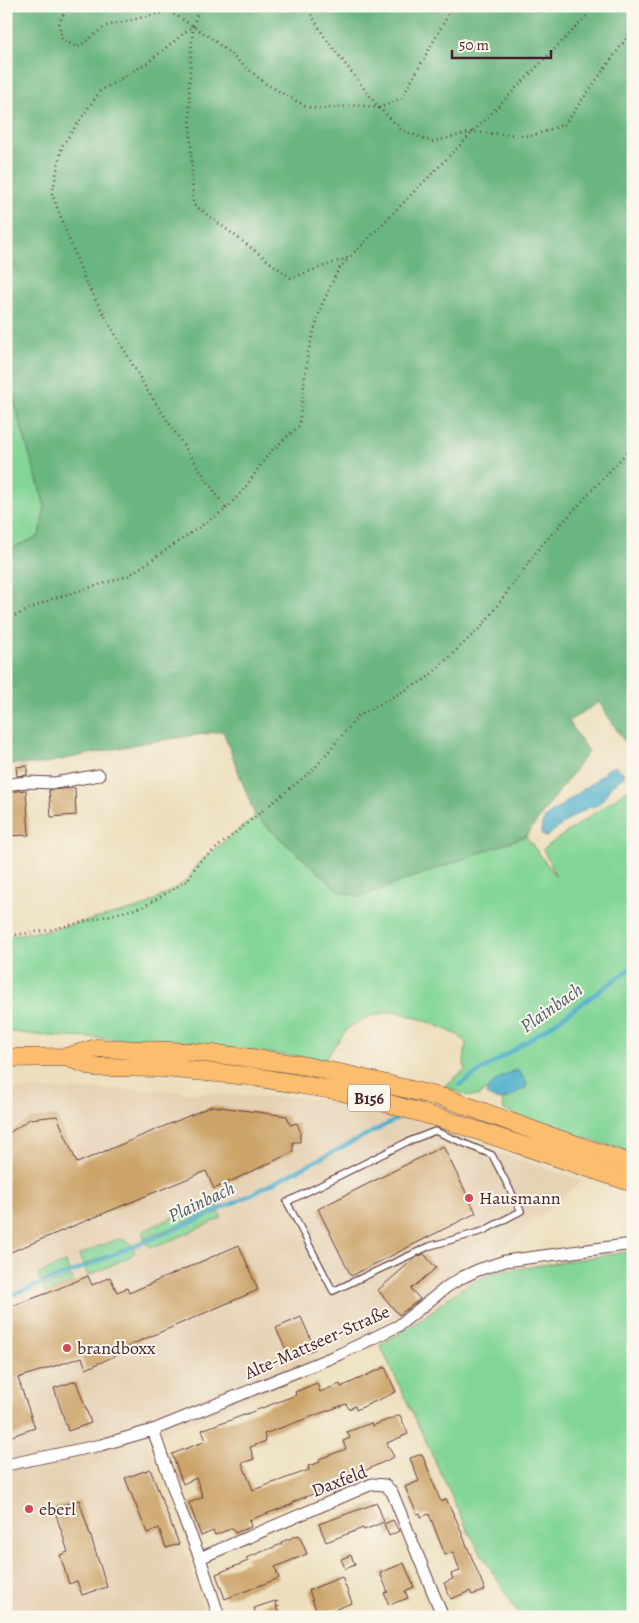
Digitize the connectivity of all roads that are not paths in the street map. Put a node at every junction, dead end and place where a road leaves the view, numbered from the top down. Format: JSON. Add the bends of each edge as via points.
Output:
{"nodes":[{"id":1,"x":99,"y":775,"type":"dead end"},
{"id":2,"x":6,"y":785,"type":"edge"},
{"id":3,"x":66,"y":1057,"type":"junction"},
{"id":4,"x":6,"y":1058,"type":"edge"},
{"id":5,"x":633,"y":1164,"type":"edge"},
{"id":6,"x":633,"y":1183,"type":"edge"},
{"id":7,"x":483,"y":1231,"type":"joint"},
{"id":8,"x":633,"y":1244,"type":"edge"},
{"id":9,"x":153,"y":1430,"type":"junction"},
{"id":10,"x":6,"y":1465,"type":"edge"},
{"id":11,"x":200,"y":1558,"type":"junction"},
{"id":12,"x":219,"y":1617,"type":"edge"},
{"id":13,"x":443,"y":1617,"type":"edge"}],
"edges":[{"from":1,"to":2,"type":"street"},
{"from":3,"to":4,"type":"main road","number":"B156"},
{"from":3,"to":5,"type":"main road","number":"B156","via":[[96,1048],[244,1057],[301,1065],[448,1099]]},
{"from":3,"to":6,"type":"main road","number":"B156","via":[[94,1068],[164,1068],[248,1076],[339,1091],[446,1120]]},
{"from":7,"to":7,"type":"lane","via":[[521,1211],[492,1155],[435,1131],[287,1202],[333,1291],[430,1246]]},
{"from":8,"to":9,"type":"street","name":"Alte-Mattseer-Straße","via":[[506,1261],[478,1270],[448,1286],[398,1326],[340,1354]]},
{"from":9,"to":10,"type":"street","name":"Alte-Mattseer-Straße","via":[[101,1445]]},
{"from":9,"to":11,"type":"street","via":[[180,1511]]},
{"from":11,"to":12,"type":"street"},
{"from":11,"to":13,"type":"street","name":"Daxfeld","via":[[372,1484],[385,1484],[392,1492]]}]}
